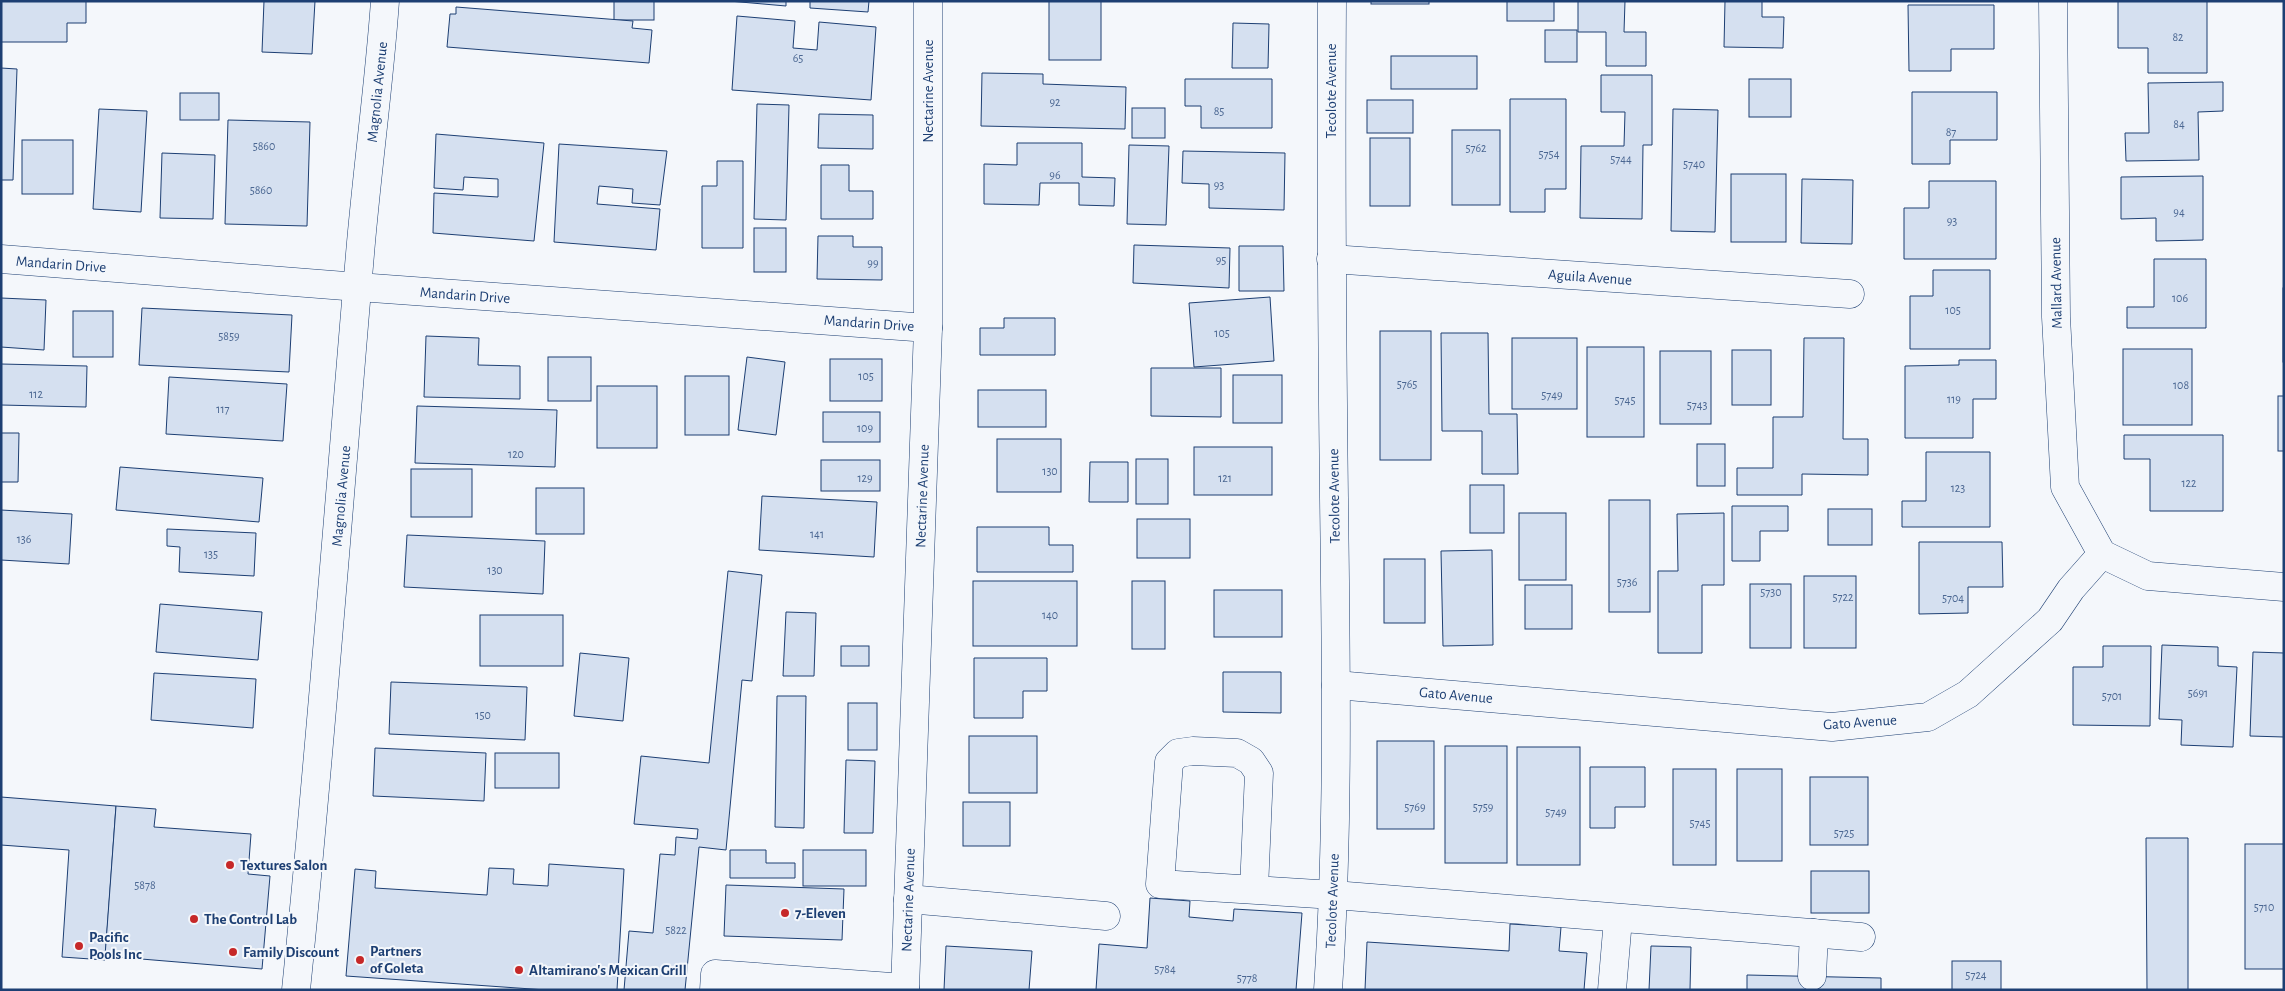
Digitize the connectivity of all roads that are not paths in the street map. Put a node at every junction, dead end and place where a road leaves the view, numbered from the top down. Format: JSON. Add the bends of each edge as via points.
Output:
{"nodes":[{"id":1,"x":385,"y":1,"type":"edge"},
{"id":2,"x":928,"y":1,"type":"edge"},
{"id":3,"x":1332,"y":1,"type":"edge"},
{"id":4,"x":2053,"y":1,"type":"edge"},
{"id":5,"x":1,"y":259,"type":"edge"},
{"id":6,"x":1331,"y":259,"type":"junction"},
{"id":7,"x":358,"y":287,"type":"junction"},
{"id":8,"x":1850,"y":294,"type":"dead end"},
{"id":9,"x":928,"y":328,"type":"junction"},
{"id":10,"x":2102,"y":554,"type":"junction"},
{"id":11,"x":2284,"y":587,"type":"edge"},
{"id":12,"x":1336,"y":685,"type":"junction"},
{"id":13,"x":1254,"y":889,"type":"junction"},
{"id":14,"x":1334,"y":895,"type":"junction"},
{"id":15,"x":908,"y":899,"type":"junction"},
{"id":16,"x":1106,"y":916,"type":"dead end"},
{"id":17,"x":1618,"y":918,"type":"junction"},
{"id":18,"x":1814,"y":933,"type":"junction"},
{"id":19,"x":1861,"y":937,"type":"dead end"},
{"id":20,"x":1812,"y":976,"type":"dead end"},
{"id":21,"x":828,"y":986,"type":"edge"},
{"id":22,"x":905,"y":989,"type":"edge"},
{"id":23,"x":296,"y":990,"type":"edge"},
{"id":24,"x":714,"y":990,"type":"edge"},
{"id":25,"x":1328,"y":990,"type":"edge"},
{"id":26,"x":1612,"y":990,"type":"edge"}],
"edges":[{"from":1,"to":7,"type":"street","name":"Magnolia Avenue"},
{"from":2,"to":9,"type":"street","name":"Nectarine Avenue"},
{"from":3,"to":6,"type":"street","name":"Tecolote Avenue"},
{"from":4,"to":10,"type":"street","name":"Mallard Avenue","via":[[2056,317],[2065,487]]},
{"from":5,"to":7,"type":"street","name":"Mandarin Drive"},
{"from":6,"to":8,"type":"street","name":"Aguila Avenue"},
{"from":6,"to":12,"type":"street","name":"Tecolote Avenue"},
{"from":7,"to":9,"type":"street","name":"Mandarin Drive"},
{"from":7,"to":23,"type":"street","name":"Magnolia Avenue","via":[[333,599]]},
{"from":9,"to":15,"type":"street","name":"Nectarine Avenue"},
{"from":10,"to":11,"type":"street","via":[[2148,576]]},
{"from":10,"to":12,"type":"street","name":"Gato Avenue","via":[[2071,589],[2050,620],[1968,694],[1928,717],[1832,727]]},
{"from":12,"to":14,"type":"street","name":"Tecolote Avenue"},
{"from":13,"to":13,"type":"street","via":[[1258,773],[1251,761],[1238,753],[1193,750],[1178,753],[1168,762],[1160,884]]},
{"from":13,"to":14,"type":"street"},
{"from":14,"to":17,"type":"street"},
{"from":14,"to":25,"type":"street","name":"Tecolote Avenue"},
{"from":15,"to":16,"type":"street"},
{"from":15,"to":22,"type":"street","name":"Nectarine Avenue"},
{"from":17,"to":18,"type":"street"},
{"from":17,"to":26,"type":"street"},
{"from":18,"to":19,"type":"street"},
{"from":18,"to":20,"type":"street"},
{"from":21,"to":22,"type":"street"},
{"from":21,"to":24,"type":"street","via":[[715,974]]}]}
